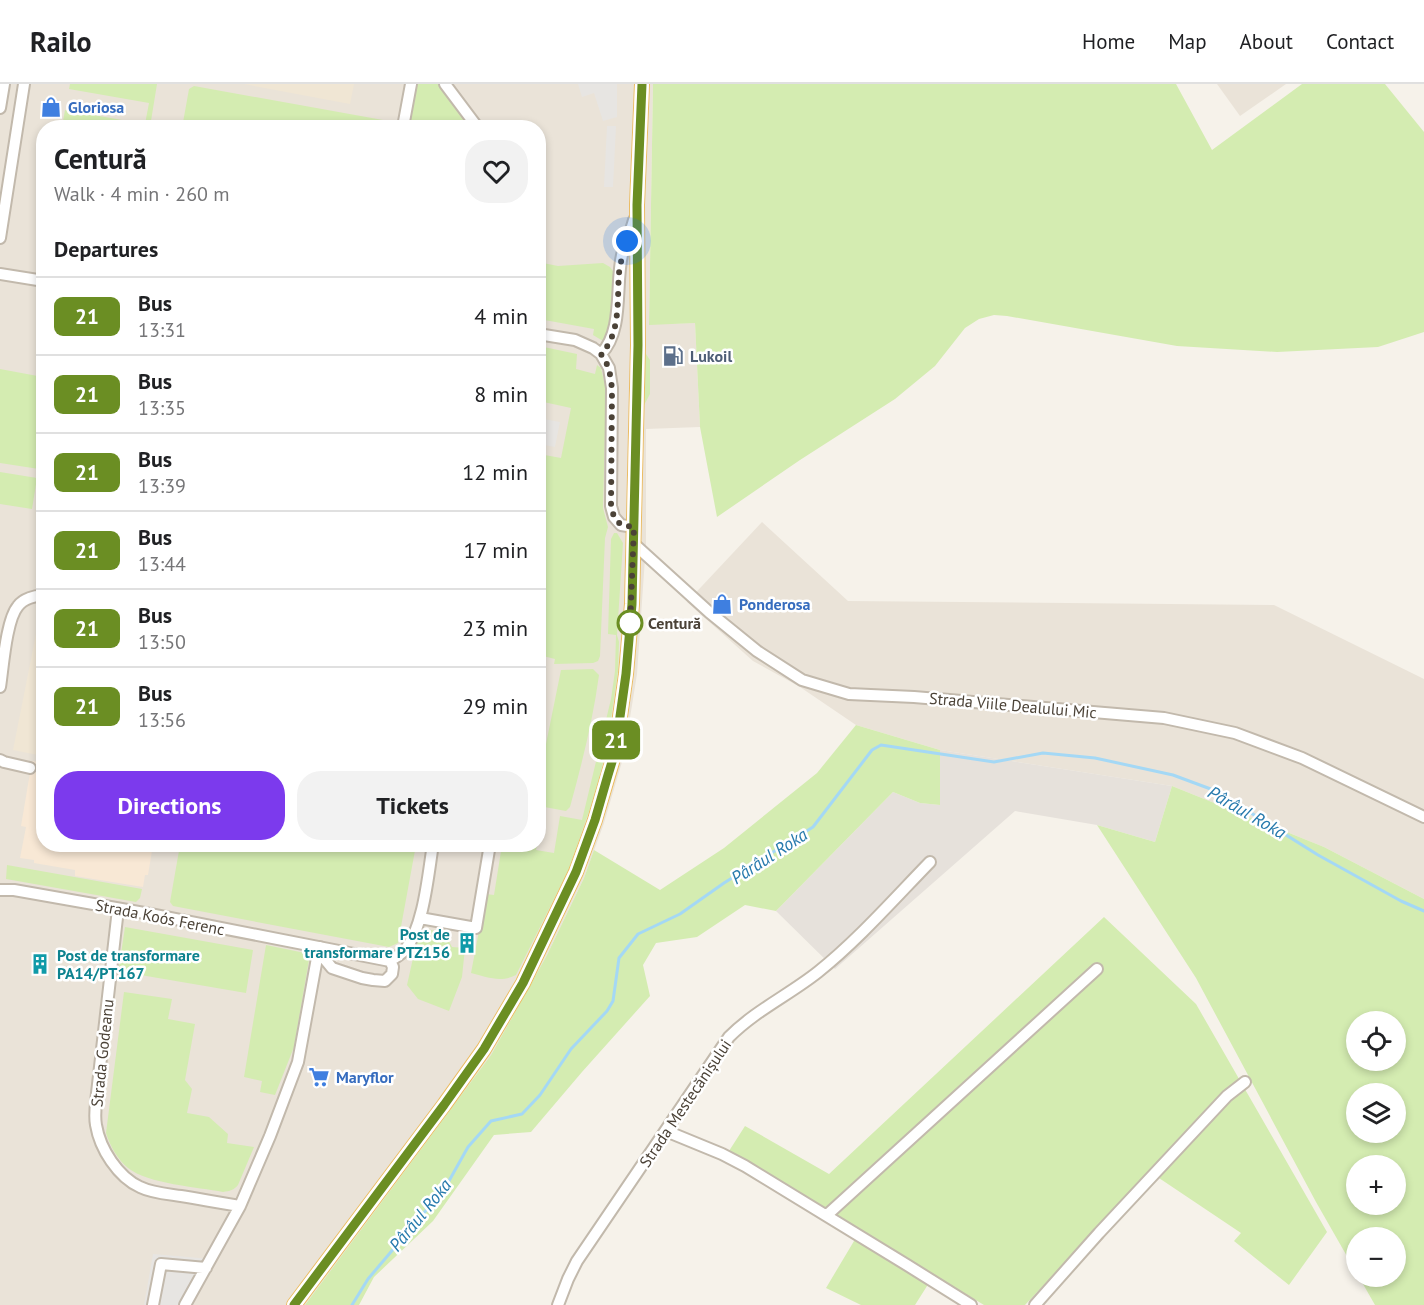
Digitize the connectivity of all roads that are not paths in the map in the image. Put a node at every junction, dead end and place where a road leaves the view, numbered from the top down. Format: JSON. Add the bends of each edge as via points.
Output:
{"nodes":[{"id":1,"x":4,"y":84,"type":"edge"},
{"id":2,"x":24,"y":84,"type":"edge"},
{"id":3,"x":411,"y":84,"type":"edge"},
{"id":4,"x":445,"y":84,"type":"edge"},
{"id":5,"x":642,"y":84,"type":"edge"},
{"id":6,"x":0,"y":108,"type":"edge"},
{"id":7,"x":406,"y":120,"type":"edge"},
{"id":8,"x":472,"y":120,"type":"edge"},
{"id":9,"x":637,"y":205,"type":"junction"},
{"id":10,"x":0,"y":238,"type":"edge"},
{"id":11,"x":0,"y":274,"type":"edge"},
{"id":12,"x":36,"y":280,"type":"edge"},
{"id":13,"x":546,"y":335,"type":"edge"},
{"id":14,"x":601,"y":354,"type":"junction"},
{"id":15,"x":634,"y":527,"type":"junction"},
{"id":16,"x":634,"y":544,"type":"junction"},
{"id":17,"x":36,"y":595,"type":"edge"},
{"id":18,"x":0,"y":687,"type":"edge"},
{"id":19,"x":0,"y":760,"type":"edge"},
{"id":20,"x":30,"y":768,"type":"dead end"},
{"id":21,"x":1424,"y":817,"type":"edge"},
{"id":22,"x":432,"y":852,"type":"edge"},
{"id":23,"x":489,"y":852,"type":"edge"},
{"id":24,"x":930,"y":862,"type":"dead end"},
{"id":25,"x":0,"y":890,"type":"edge"},
{"id":26,"x":118,"y":909,"type":"junction"},
{"id":27,"x":420,"y":918,"type":"junction"},
{"id":28,"x":320,"y":947,"type":"junction"},
{"id":29,"x":390,"y":961,"type":"junction"},
{"id":30,"x":1097,"y":969,"type":"dead end"},
{"id":31,"x":1245,"y":1082,"type":"dead end"},
{"id":32,"x":666,"y":1131,"type":"junction"},
{"id":33,"x":240,"y":1206,"type":"junction"},
{"id":34,"x":826,"y":1215,"type":"junction"},
{"id":35,"x":206,"y":1268,"type":"junction"},
{"id":36,"x":153,"y":1305,"type":"edge"},
{"id":37,"x":185,"y":1305,"type":"edge"},
{"id":38,"x":294,"y":1305,"type":"edge"},
{"id":39,"x":558,"y":1305,"type":"edge"},
{"id":40,"x":971,"y":1305,"type":"edge"},
{"id":41,"x":1035,"y":1305,"type":"edge"}],
"edges":[{"from":1,"to":6,"type":"street"},
{"from":2,"to":10,"type":"street"},
{"from":3,"to":7,"type":"street"},
{"from":4,"to":8,"type":"street"},
{"from":5,"to":9,"type":"main road"},
{"from":9,"to":14,"type":"street","via":[[622,255],[614,327],[609,345]]},
{"from":9,"to":15,"type":"main road"},
{"from":11,"to":12,"type":"street"},
{"from":13,"to":14,"type":"street","via":[[575,340]]},
{"from":14,"to":15,"type":"street","via":[[609,368],[612,388],[611,506],[621,525]]},
{"from":15,"to":16,"type":"main road"},
{"from":16,"to":21,"type":"street","name":"Strada Viile Dealului Mic","via":[[757,651],[802,680],[849,694],[1164,718],[1235,733],[1302,758]]},
{"from":16,"to":38,"type":"main road","via":[[626,674],[615,752],[576,872],[523,983],[484,1049]]},
{"from":17,"to":18,"type":"street","via":[[18,606],[11,620]]},
{"from":19,"to":20,"type":"street"},
{"from":22,"to":27,"type":"street"},
{"from":23,"to":27,"type":"street","via":[[476,928]]},
{"from":24,"to":32,"type":"street","name":"Strada Mestecănișului","via":[[837,956],[729,1037]]},
{"from":25,"to":26,"type":"street","name":"Strada Koós Ferenc"},
{"from":26,"to":28,"type":"street","name":"Strada Koós Ferenc"},
{"from":26,"to":33,"type":"street","name":"Strada Godeanu","via":[[97,1093],[98,1136],[121,1173],[141,1188]]},
{"from":27,"to":29,"type":"street","via":[[404,951]]},
{"from":28,"to":29,"type":"street","name":"Strada Koós Ferenc"},
{"from":28,"to":29,"type":"street","via":[[332,968],[373,980],[385,981],[392,974]]},
{"from":28,"to":33,"type":"street","via":[[298,1062]]},
{"from":30,"to":34,"type":"street"},
{"from":31,"to":41,"type":"street","via":[[1227,1096]]},
{"from":32,"to":34,"type":"street","via":[[722,1154]]},
{"from":32,"to":39,"type":"street","name":"Strada Mestecănișului","via":[[577,1261]]},
{"from":33,"to":35,"type":"street"},
{"from":34,"to":40,"type":"street"},
{"from":35,"to":36,"type":"street","via":[[161,1264]]},
{"from":35,"to":37,"type":"street"}]}
